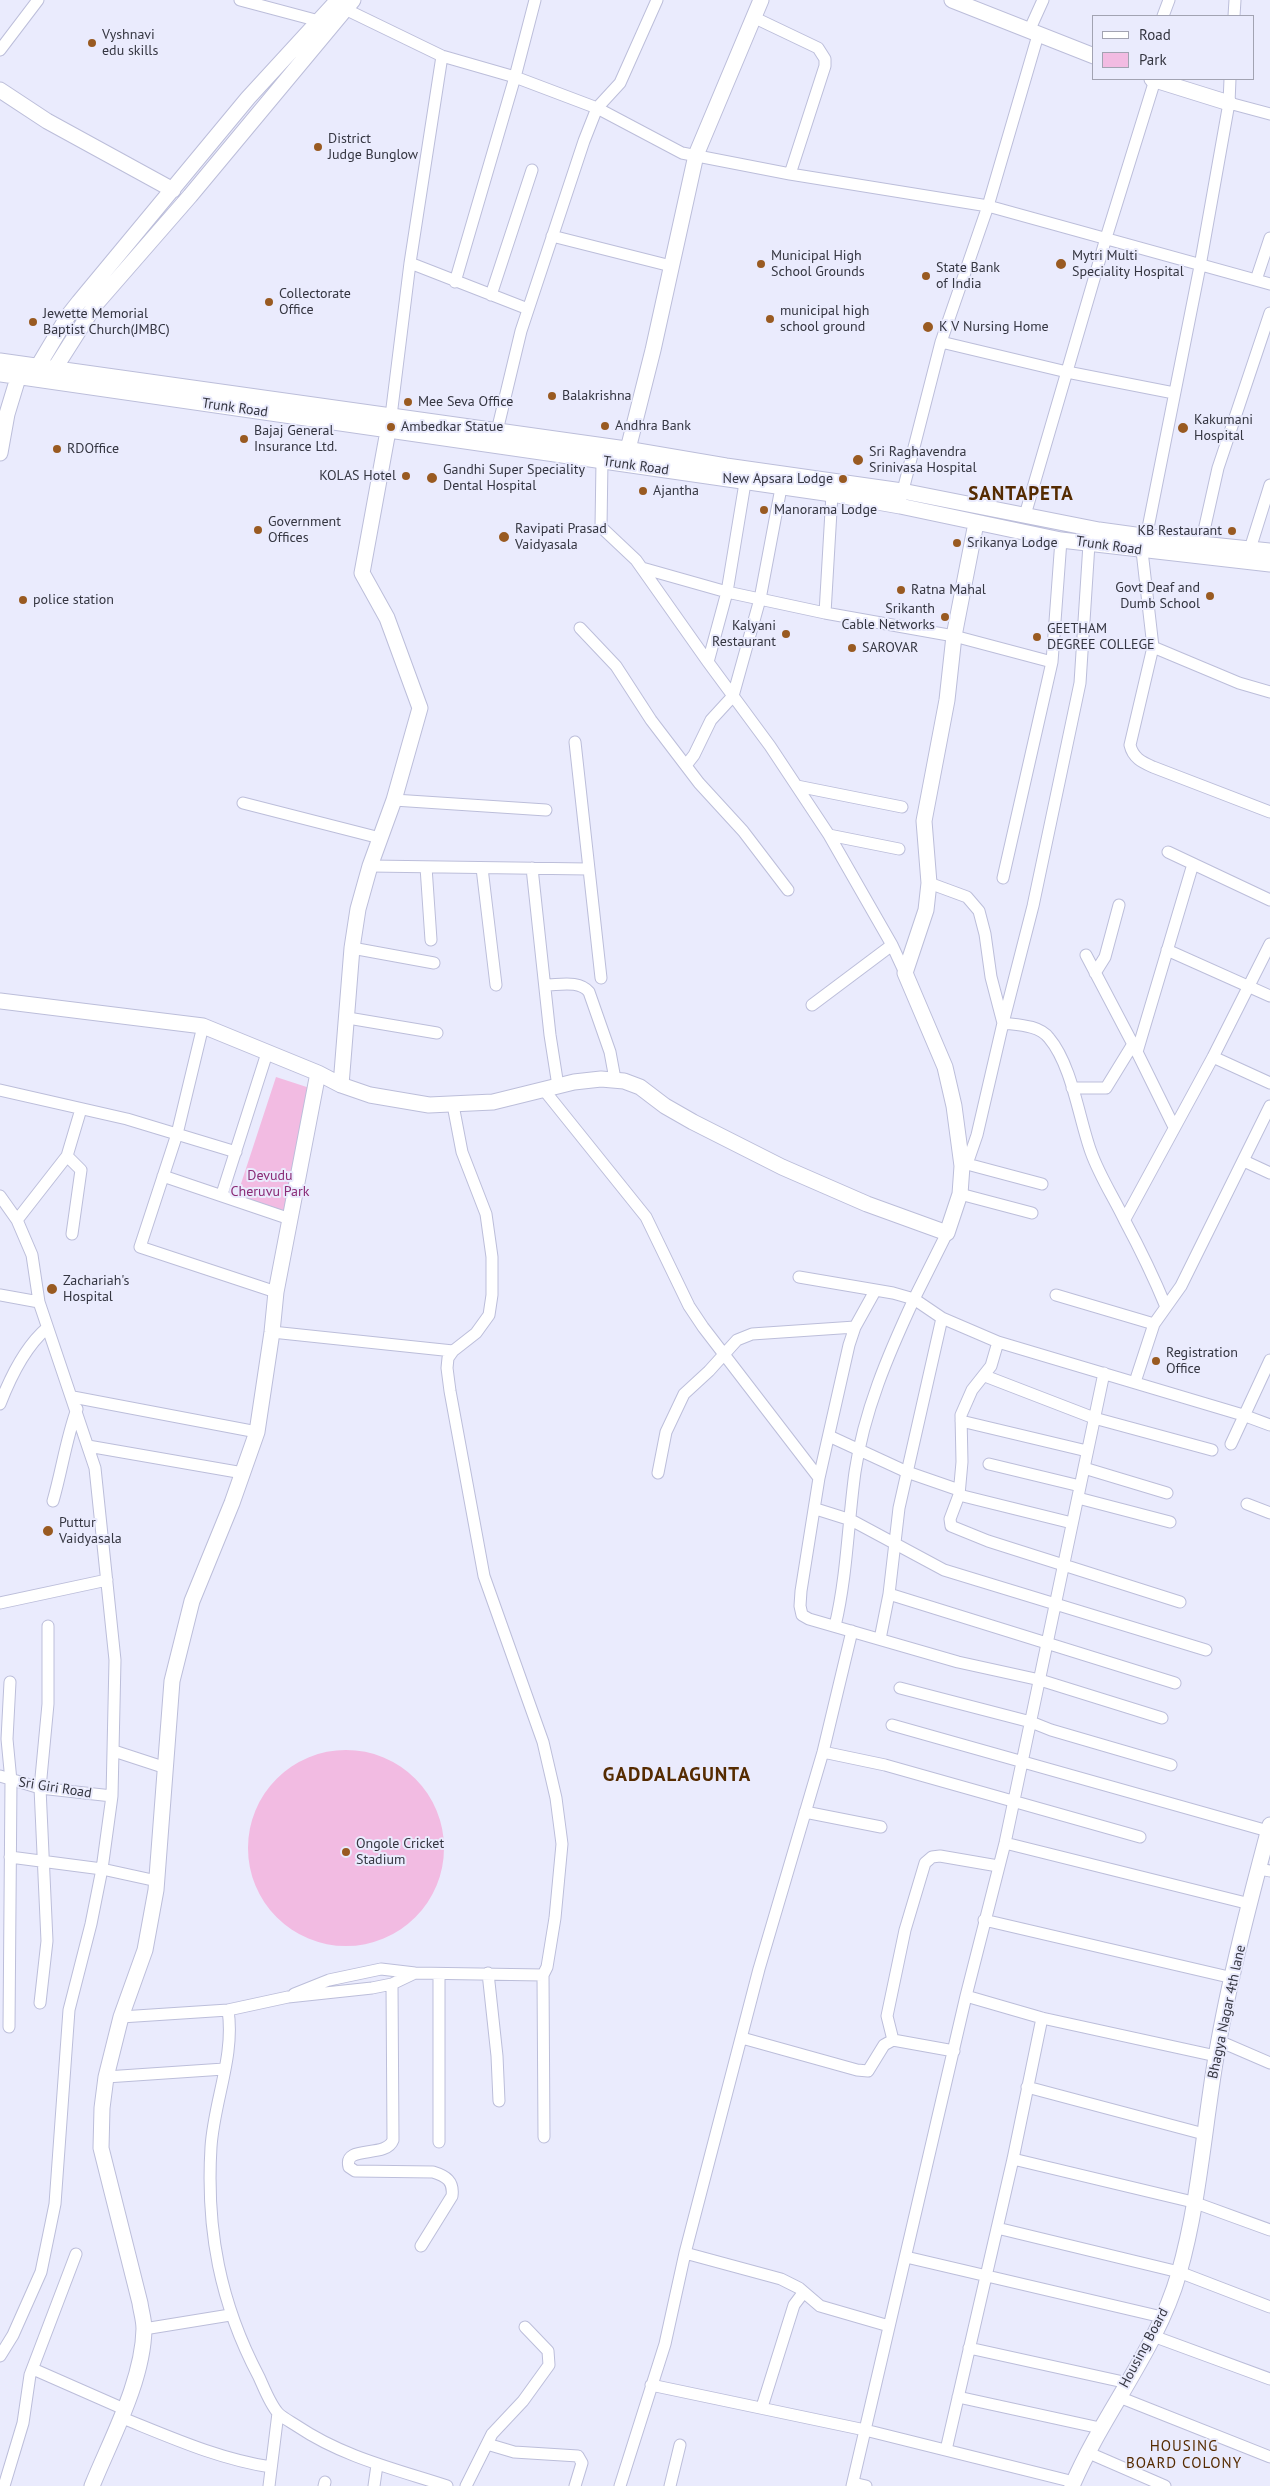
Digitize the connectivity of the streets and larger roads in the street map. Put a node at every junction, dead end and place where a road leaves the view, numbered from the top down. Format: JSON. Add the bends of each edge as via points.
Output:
{"nodes":[{"id":1,"x":38,"y":0,"type":"edge"},
{"id":2,"x":240,"y":0,"type":"edge"},
{"id":3,"x":535,"y":0,"type":"edge"},
{"id":4,"x":657,"y":0,"type":"edge"},
{"id":5,"x":761,"y":0,"type":"edge"},
{"id":6,"x":952,"y":0,"type":"edge"},
{"id":7,"x":1043,"y":0,"type":"edge"},
{"id":8,"x":1168,"y":0,"type":"edge"},
{"id":9,"x":1235,"y":0,"type":"edge"},
{"id":10,"x":345,"y":3,"type":"edge"},
{"id":11,"x":1163,"y":15,"type":"edge"},
{"id":12,"x":1234,"y":15,"type":"edge"},
{"id":13,"x":753,"y":17,"type":"junction"},
{"id":14,"x":319,"y":21,"type":"junction"},
{"id":15,"x":1034,"y":33,"type":"junction"},
{"id":16,"x":0,"y":50,"type":"edge"},
{"id":17,"x":1092,"y":55,"type":"edge"},
{"id":18,"x":442,"y":56,"type":"junction"},
{"id":19,"x":515,"y":78,"type":"junction"},
{"id":20,"x":1153,"y":80,"type":"edge"},
{"id":21,"x":1156,"y":80,"type":"edge"},
{"id":22,"x":1230,"y":80,"type":"edge"},
{"id":23,"x":0,"y":90,"type":"edge"},
{"id":24,"x":1229,"y":103,"type":"junction"},
{"id":25,"x":597,"y":108,"type":"junction"},
{"id":26,"x":1270,"y":114,"type":"edge"},
{"id":27,"x":696,"y":156,"type":"junction"},
{"id":28,"x":532,"y":170,"type":"dead end"},
{"id":29,"x":790,"y":174,"type":"junction"},
{"id":30,"x":173,"y":190,"type":"junction"},
{"id":31,"x":988,"y":206,"type":"junction"},
{"id":32,"x":552,"y":236,"type":"junction"},
{"id":33,"x":1106,"y":238,"type":"junction"},
{"id":34,"x":1270,"y":238,"type":"edge"},
{"id":35,"x":410,"y":263,"type":"junction"},
{"id":36,"x":671,"y":266,"type":"junction"},
{"id":37,"x":1200,"y":266,"type":"junction"},
{"id":38,"x":1256,"y":280,"type":"junction"},
{"id":39,"x":455,"y":282,"type":"junction"},
{"id":40,"x":1270,"y":284,"type":"edge"},
{"id":41,"x":491,"y":295,"type":"junction"},
{"id":42,"x":528,"y":309,"type":"junction"},
{"id":43,"x":1270,"y":312,"type":"edge"},
{"id":44,"x":941,"y":342,"type":"junction"},
{"id":45,"x":0,"y":361,"type":"edge"},
{"id":46,"x":27,"y":372,"type":"junction"},
{"id":47,"x":1067,"y":372,"type":"junction"},
{"id":48,"x":0,"y":374,"type":"edge"},
{"id":49,"x":54,"y":375,"type":"junction"},
{"id":50,"x":1174,"y":393,"type":"junction"},
{"id":51,"x":390,"y":423,"type":"junction"},
{"id":52,"x":497,"y":431,"type":"junction"},
{"id":53,"x":0,"y":453,"type":"edge"},
{"id":54,"x":626,"y":456,"type":"junction"},
{"id":55,"x":602,"y":461,"type":"junction"},
{"id":56,"x":745,"y":483,"type":"junction"},
{"id":57,"x":1270,"y":486,"type":"edge"},
{"id":58,"x":781,"y":488,"type":"junction"},
{"id":59,"x":832,"y":494,"type":"junction"},
{"id":60,"x":901,"y":498,"type":"junction"},
{"id":61,"x":978,"y":506,"type":"junction"},
{"id":62,"x":1025,"y":515,"type":"junction"},
{"id":63,"x":976,"y":523,"type":"junction"},
{"id":64,"x":1061,"y":540,"type":"junction"},
{"id":65,"x":1089,"y":544,"type":"junction"},
{"id":66,"x":1144,"y":544,"type":"junction"},
{"id":67,"x":1201,"y":544,"type":"junction"},
{"id":68,"x":1250,"y":549,"type":"junction"},
{"id":69,"x":1270,"y":551,"type":"edge"},
{"id":70,"x":1270,"y":564,"type":"edge"},
{"id":71,"x":642,"y":568,"type":"junction"},
{"id":72,"x":727,"y":592,"type":"junction"},
{"id":73,"x":760,"y":599,"type":"junction"},
{"id":74,"x":825,"y":613,"type":"junction"},
{"id":75,"x":580,"y":628,"type":"dead end"},
{"id":76,"x":954,"y":636,"type":"junction"},
{"id":77,"x":1153,"y":647,"type":"junction"},
{"id":78,"x":708,"y":662,"type":"junction"},
{"id":79,"x":1052,"y":662,"type":"junction"},
{"id":80,"x":1270,"y":692,"type":"edge"},
{"id":81,"x":733,"y":696,"type":"junction"},
{"id":82,"x":575,"y":742,"type":"dead end"},
{"id":83,"x":687,"y":764,"type":"junction"},
{"id":84,"x":796,"y":786,"type":"junction"},
{"id":85,"x":394,"y":800,"type":"junction"},
{"id":86,"x":243,"y":803,"type":"dead end"},
{"id":87,"x":902,"y":807,"type":"dead end"},
{"id":88,"x":546,"y":810,"type":"dead end"},
{"id":89,"x":1270,"y":812,"type":"edge"},
{"id":90,"x":829,"y":835,"type":"junction"},
{"id":91,"x":380,"y":838,"type":"junction"},
{"id":92,"x":899,"y":850,"type":"dead end"},
{"id":93,"x":1168,"y":852,"type":"dead end"},
{"id":94,"x":1193,"y":864,"type":"junction"},
{"id":95,"x":370,"y":866,"type":"junction"},
{"id":96,"x":426,"y":867,"type":"junction"},
{"id":97,"x":482,"y":868,"type":"junction"},
{"id":98,"x":532,"y":868,"type":"junction"},
{"id":99,"x":588,"y":869,"type":"junction"},
{"id":100,"x":1004,"y":878,"type":"dead end"},
{"id":101,"x":929,"y":883,"type":"junction"},
{"id":102,"x":788,"y":890,"type":"dead end"},
{"id":103,"x":1270,"y":900,"type":"edge"},
{"id":104,"x":1119,"y":905,"type":"dead end"},
{"id":105,"x":431,"y":940,"type":"dead end"},
{"id":106,"x":1270,"y":944,"type":"edge"},
{"id":107,"x":892,"y":945,"type":"junction"},
{"id":108,"x":352,"y":948,"type":"junction"},
{"id":109,"x":1168,"y":950,"type":"junction"},
{"id":110,"x":1086,"y":955,"type":"dead end"},
{"id":111,"x":434,"y":963,"type":"dead end"},
{"id":112,"x":905,"y":973,"type":"junction"},
{"id":113,"x":1095,"y":973,"type":"junction"},
{"id":114,"x":601,"y":978,"type":"dead end"},
{"id":115,"x":496,"y":985,"type":"dead end"},
{"id":116,"x":545,"y":985,"type":"junction"},
{"id":117,"x":1248,"y":986,"type":"junction"},
{"id":118,"x":1270,"y":996,"type":"edge"},
{"id":119,"x":0,"y":1001,"type":"edge"},
{"id":120,"x":812,"y":1005,"type":"dead end"},
{"id":121,"x":348,"y":1018,"type":"junction"},
{"id":122,"x":1003,"y":1023,"type":"junction"},
{"id":123,"x":204,"y":1026,"type":"junction"},
{"id":124,"x":437,"y":1033,"type":"dead end"},
{"id":125,"x":1135,"y":1048,"type":"junction"},
{"id":126,"x":267,"y":1053,"type":"junction"},
{"id":127,"x":1213,"y":1057,"type":"junction"},
{"id":128,"x":318,"y":1073,"type":"junction"},
{"id":129,"x":615,"y":1079,"type":"junction"},
{"id":130,"x":1270,"y":1083,"type":"edge"},
{"id":131,"x":341,"y":1085,"type":"junction"},
{"id":132,"x":551,"y":1088,"type":"junction"},
{"id":133,"x":1072,"y":1088,"type":"junction"},
{"id":134,"x":0,"y":1090,"type":"edge"},
{"id":135,"x":453,"y":1105,"type":"junction"},
{"id":136,"x":1270,"y":1106,"type":"edge"},
{"id":137,"x":81,"y":1109,"type":"junction"},
{"id":138,"x":1174,"y":1127,"type":"junction"},
{"id":139,"x":177,"y":1134,"type":"junction"},
{"id":140,"x":236,"y":1152,"type":"junction"},
{"id":141,"x":67,"y":1156,"type":"junction"},
{"id":142,"x":1244,"y":1161,"type":"junction"},
{"id":143,"x":964,"y":1165,"type":"junction"},
{"id":144,"x":1270,"y":1173,"type":"edge"},
{"id":145,"x":163,"y":1176,"type":"junction"},
{"id":146,"x":1042,"y":1184,"type":"dead end"},
{"id":147,"x":222,"y":1194,"type":"junction"},
{"id":148,"x":960,"y":1194,"type":"junction"},
{"id":149,"x":0,"y":1196,"type":"edge"},
{"id":150,"x":1032,"y":1213,"type":"dead end"},
{"id":151,"x":290,"y":1219,"type":"junction"},
{"id":152,"x":1124,"y":1219,"type":"junction"},
{"id":153,"x":17,"y":1220,"type":"junction"},
{"id":154,"x":947,"y":1233,"type":"junction"},
{"id":155,"x":72,"y":1234,"type":"dead end"},
{"id":156,"x":799,"y":1277,"type":"dead end"},
{"id":157,"x":875,"y":1291,"type":"junction"},
{"id":158,"x":276,"y":1292,"type":"junction"},
{"id":159,"x":0,"y":1295,"type":"edge"},
{"id":160,"x":1056,"y":1295,"type":"dead end"},
{"id":161,"x":914,"y":1299,"type":"junction"},
{"id":162,"x":39,"y":1302,"type":"junction"},
{"id":163,"x":1166,"y":1307,"type":"junction"},
{"id":164,"x":942,"y":1318,"type":"junction"},
{"id":165,"x":1154,"y":1324,"type":"junction"},
{"id":166,"x":855,"y":1326,"type":"junction"},
{"id":167,"x":47,"y":1328,"type":"junction"},
{"id":168,"x":272,"y":1332,"type":"junction"},
{"id":169,"x":998,"y":1342,"type":"junction"},
{"id":170,"x":453,"y":1351,"type":"junction"},
{"id":171,"x":724,"y":1354,"type":"junction"},
{"id":172,"x":1270,"y":1360,"type":"edge"},
{"id":173,"x":1104,"y":1373,"type":"junction"},
{"id":174,"x":985,"y":1376,"type":"junction"},
{"id":175,"x":1135,"y":1382,"type":"junction"},
{"id":176,"x":73,"y":1397,"type":"junction"},
{"id":177,"x":0,"y":1404,"type":"edge"},
{"id":178,"x":77,"y":1409,"type":"junction"},
{"id":179,"x":1243,"y":1415,"type":"junction"},
{"id":180,"x":1094,"y":1418,"type":"junction"},
{"id":181,"x":960,"y":1421,"type":"junction"},
{"id":182,"x":1270,"y":1425,"type":"edge"},
{"id":183,"x":257,"y":1432,"type":"junction"},
{"id":184,"x":829,"y":1436,"type":"junction"},
{"id":185,"x":1231,"y":1444,"type":"dead end"},
{"id":186,"x":88,"y":1446,"type":"junction"},
{"id":187,"x":859,"y":1450,"type":"junction"},
{"id":188,"x":1212,"y":1450,"type":"dead end"},
{"id":189,"x":1087,"y":1452,"type":"junction"},
{"id":190,"x":989,"y":1464,"type":"dead end"},
{"id":191,"x":1084,"y":1468,"type":"junction"},
{"id":192,"x":907,"y":1472,"type":"junction"},
{"id":193,"x":243,"y":1473,"type":"junction"},
{"id":194,"x":658,"y":1473,"type":"dead end"},
{"id":195,"x":819,"y":1478,"type":"junction"},
{"id":196,"x":1080,"y":1486,"type":"junction"},
{"id":197,"x":959,"y":1493,"type":"junction"},
{"id":198,"x":1167,"y":1493,"type":"dead end"},
{"id":199,"x":1078,"y":1498,"type":"junction"},
{"id":200,"x":53,"y":1501,"type":"dead end"},
{"id":201,"x":1246,"y":1504,"type":"dead end"},
{"id":202,"x":816,"y":1509,"type":"junction"},
{"id":203,"x":1270,"y":1513,"type":"edge"},
{"id":204,"x":850,"y":1520,"type":"junction"},
{"id":205,"x":1170,"y":1522,"type":"dead end"},
{"id":206,"x":1072,"y":1523,"type":"junction"},
{"id":207,"x":894,"y":1544,"type":"junction"},
{"id":208,"x":1064,"y":1564,"type":"junction"},
{"id":209,"x":107,"y":1580,"type":"junction"},
{"id":210,"x":889,"y":1594,"type":"junction"},
{"id":211,"x":1180,"y":1602,"type":"dead end"},
{"id":212,"x":0,"y":1603,"type":"edge"},
{"id":213,"x":1056,"y":1603,"type":"junction"},
{"id":214,"x":48,"y":1626,"type":"dead end"},
{"id":215,"x":835,"y":1626,"type":"junction"},
{"id":216,"x":852,"y":1631,"type":"junction"},
{"id":217,"x":880,"y":1640,"type":"junction"},
{"id":218,"x":1048,"y":1642,"type":"junction"},
{"id":219,"x":1206,"y":1650,"type":"dead end"},
{"id":220,"x":1040,"y":1680,"type":"junction"},
{"id":221,"x":10,"y":1682,"type":"dead end"},
{"id":222,"x":1175,"y":1683,"type":"dead end"},
{"id":223,"x":900,"y":1688,"type":"dead end"},
{"id":224,"x":1162,"y":1718,"type":"dead end"},
{"id":225,"x":1031,"y":1722,"type":"junction"},
{"id":226,"x":892,"y":1725,"type":"dead end"},
{"id":227,"x":114,"y":1751,"type":"junction"},
{"id":228,"x":823,"y":1752,"type":"junction"},
{"id":229,"x":1023,"y":1761,"type":"junction"},
{"id":230,"x":1171,"y":1765,"type":"dead end"},
{"id":231,"x":166,"y":1768,"type":"junction"},
{"id":232,"x":6,"y":1779,"type":"edge"},
{"id":233,"x":40,"y":1788,"type":"junction"},
{"id":234,"x":112,"y":1796,"type":"junction"},
{"id":235,"x":1014,"y":1802,"type":"junction"},
{"id":236,"x":805,"y":1812,"type":"junction"},
{"id":237,"x":881,"y":1827,"type":"dead end"},
{"id":238,"x":1269,"y":1828,"type":"edge"},
{"id":239,"x":1140,"y":1837,"type":"dead end"},
{"id":240,"x":1005,"y":1843,"type":"junction"},
{"id":241,"x":10,"y":1857,"type":"junction"},
{"id":242,"x":43,"y":1861,"type":"junction"},
{"id":243,"x":998,"y":1866,"type":"junction"},
{"id":244,"x":102,"y":1869,"type":"junction"},
{"id":245,"x":1265,"y":1870,"type":"edge"},
{"id":246,"x":157,"y":1881,"type":"junction"},
{"id":247,"x":1250,"y":1904,"type":"junction"},
{"id":248,"x":984,"y":1920,"type":"junction"},
{"id":249,"x":415,"y":1973,"type":"junction"},
{"id":250,"x":488,"y":1973,"type":"junction"},
{"id":251,"x":439,"y":1974,"type":"junction"},
{"id":252,"x":543,"y":1975,"type":"junction"},
{"id":253,"x":1233,"y":1978,"type":"junction"},
{"id":254,"x":392,"y":1984,"type":"junction"},
{"id":255,"x":966,"y":1996,"type":"junction"},
{"id":256,"x":288,"y":1997,"type":"junction"},
{"id":257,"x":40,"y":2003,"type":"dead end"},
{"id":258,"x":228,"y":2010,"type":"junction"},
{"id":259,"x":121,"y":2017,"type":"junction"},
{"id":260,"x":1042,"y":2018,"type":"junction"},
{"id":261,"x":9,"y":2027,"type":"dead end"},
{"id":262,"x":742,"y":2038,"type":"junction"},
{"id":263,"x":893,"y":2040,"type":"junction"},
{"id":264,"x":1219,"y":2041,"type":"junction"},
{"id":265,"x":954,"y":2051,"type":"junction"},
{"id":266,"x":1216,"y":2056,"type":"junction"},
{"id":267,"x":1270,"y":2063,"type":"edge"},
{"id":268,"x":224,"y":2069,"type":"junction"},
{"id":269,"x":106,"y":2077,"type":"junction"},
{"id":270,"x":1027,"y":2087,"type":"junction"},
{"id":271,"x":499,"y":2101,"type":"dead end"},
{"id":272,"x":1204,"y":2134,"type":"junction"},
{"id":273,"x":544,"y":2137,"type":"dead end"},
{"id":274,"x":439,"y":2142,"type":"dead end"},
{"id":275,"x":1013,"y":2159,"type":"junction"},
{"id":276,"x":1194,"y":2202,"type":"junction"},
{"id":277,"x":996,"y":2228,"type":"junction"},
{"id":278,"x":1270,"y":2230,"type":"edge"},
{"id":279,"x":421,"y":2246,"type":"dead end"},
{"id":280,"x":685,"y":2253,"type":"junction"},
{"id":281,"x":76,"y":2254,"type":"dead end"},
{"id":282,"x":906,"y":2257,"type":"junction"},
{"id":283,"x":1179,"y":2272,"type":"junction"},
{"id":284,"x":985,"y":2276,"type":"junction"},
{"id":285,"x":803,"y":2292,"type":"junction"},
{"id":286,"x":1270,"y":2307,"type":"edge"},
{"id":287,"x":230,"y":2315,"type":"junction"},
{"id":288,"x":1162,"y":2317,"type":"junction"},
{"id":289,"x":890,"y":2326,"type":"junction"},
{"id":290,"x":525,"y":2327,"type":"dead end"},
{"id":291,"x":144,"y":2329,"type":"junction"},
{"id":292,"x":1153,"y":2336,"type":"junction"},
{"id":293,"x":969,"y":2348,"type":"junction"},
{"id":294,"x":0,"y":2356,"type":"edge"},
{"id":295,"x":33,"y":2369,"type":"junction"},
{"id":296,"x":1270,"y":2379,"type":"edge"},
{"id":297,"x":1128,"y":2383,"type":"junction"},
{"id":298,"x":651,"y":2386,"type":"junction"},
{"id":299,"x":958,"y":2397,"type":"junction"},
{"id":300,"x":1119,"y":2397,"type":"junction"},
{"id":301,"x":762,"y":2408,"type":"junction"},
{"id":302,"x":122,"y":2413,"type":"junction"},
{"id":303,"x":278,"y":2413,"type":"junction"},
{"id":304,"x":1100,"y":2428,"type":"junction"},
{"id":305,"x":865,"y":2430,"type":"junction"},
{"id":306,"x":487,"y":2444,"type":"junction"},
{"id":307,"x":680,"y":2445,"type":"dead end"},
{"id":308,"x":946,"y":2450,"type":"junction"},
{"id":309,"x":1089,"y":2453,"type":"junction"},
{"id":310,"x":1270,"y":2457,"type":"edge"},
{"id":311,"x":377,"y":2465,"type":"junction"},
{"id":312,"x":271,"y":2467,"type":"junction"},
{"id":313,"x":434,"y":2484,"type":"edge"},
{"id":314,"x":852,"y":2484,"type":"edge"},
{"id":315,"x":1073,"y":2484,"type":"edge"},
{"id":316,"x":4,"y":2486,"type":"edge"},
{"id":317,"x":92,"y":2486,"type":"edge"},
{"id":318,"x":269,"y":2486,"type":"edge"},
{"id":319,"x":374,"y":2486,"type":"edge"},
{"id":320,"x":447,"y":2486,"type":"edge"},
{"id":321,"x":466,"y":2486,"type":"edge"},
{"id":322,"x":574,"y":2486,"type":"edge"},
{"id":323,"x":620,"y":2486,"type":"edge"},
{"id":324,"x":670,"y":2486,"type":"edge"},
{"id":325,"x":866,"y":2486,"type":"edge"},
{"id":326,"x":1166,"y":2486,"type":"edge"}],
"edges":[{"from":1,"to":16,"type":"street"},
{"from":2,"to":14,"type":"street"},
{"from":3,"to":19,"type":"street"},
{"from":4,"to":25,"type":"street","via":[[620,83]]},
{"from":5,"to":13,"type":"street"},
{"from":6,"to":15,"type":"street"},
{"from":7,"to":15,"type":"street"},
{"from":8,"to":11,"type":"street"},
{"from":9,"to":12,"type":"street"},
{"from":10,"to":14,"type":"street"},
{"from":10,"to":18,"type":"street"},
{"from":10,"to":49,"type":"street","via":[[190,196],[95,305]]},
{"from":13,"to":27,"type":"street"},
{"from":13,"to":29,"type":"street","via":[[818,48],[825,59]]},
{"from":14,"to":30,"type":"street","via":[[248,98]]},
{"from":15,"to":17,"type":"street"},
{"from":15,"to":31,"type":"street"},
{"from":18,"to":19,"type":"street"},
{"from":18,"to":35,"type":"street"},
{"from":19,"to":25,"type":"street"},
{"from":19,"to":39,"type":"street"},
{"from":20,"to":33,"type":"street"},
{"from":21,"to":24,"type":"street"},
{"from":22,"to":24,"type":"street"},
{"from":23,"to":30,"type":"street","via":[[47,121]]},
{"from":24,"to":26,"type":"street"},
{"from":24,"to":37,"type":"street"},
{"from":25,"to":27,"type":"street","via":[[682,153]]},
{"from":25,"to":32,"type":"street"},
{"from":27,"to":29,"type":"street"},
{"from":27,"to":36,"type":"street"},
{"from":28,"to":41,"type":"street"},
{"from":29,"to":31,"type":"street"},
{"from":30,"to":46,"type":"street","via":[[73,309]]},
{"from":31,"to":33,"type":"street"},
{"from":31,"to":44,"type":"street"},
{"from":32,"to":36,"type":"street"},
{"from":32,"to":42,"type":"street"},
{"from":33,"to":37,"type":"street"},
{"from":33,"to":47,"type":"street"},
{"from":34,"to":38,"type":"street"},
{"from":35,"to":39,"type":"street"},
{"from":35,"to":51,"type":"street"},
{"from":36,"to":54,"type":"street"},
{"from":37,"to":38,"type":"street"},
{"from":37,"to":50,"type":"street"},
{"from":38,"to":40,"type":"street"},
{"from":39,"to":41,"type":"street"},
{"from":41,"to":42,"type":"street"},
{"from":42,"to":52,"type":"street"},
{"from":43,"to":67,"type":"street","via":[[1218,468]]},
{"from":44,"to":47,"type":"street"},
{"from":44,"to":60,"type":"street"},
{"from":45,"to":46,"type":"street"},
{"from":46,"to":48,"type":"street"},
{"from":46,"to":49,"type":"street"},
{"from":46,"to":53,"type":"street","via":[[7,414]]},
{"from":47,"to":50,"type":"street"},
{"from":47,"to":62,"type":"street"},
{"from":49,"to":51,"type":"street"},
{"from":50,"to":66,"type":"street"},
{"from":51,"to":52,"type":"street"},
{"from":51,"to":55,"type":"street","name":"Trunk Road"},
{"from":51,"to":85,"type":"street","via":[[362,573],[387,618],[420,708]]},
{"from":52,"to":54,"type":"street"},
{"from":54,"to":55,"type":"street","name":"Trunk Road"},
{"from":54,"to":56,"type":"street","name":"Trunk Road"},
{"from":54,"to":60,"type":"street","via":[[726,466]]},
{"from":55,"to":71,"type":"street","via":[[601,527]]},
{"from":56,"to":58,"type":"street","name":"Trunk Road"},
{"from":56,"to":72,"type":"street"},
{"from":57,"to":68,"type":"street"},
{"from":58,"to":59,"type":"street","name":"Trunk Road"},
{"from":58,"to":73,"type":"street"},
{"from":59,"to":60,"type":"street","name":"Trunk Road"},
{"from":59,"to":74,"type":"street"},
{"from":60,"to":61,"type":"street"},
{"from":60,"to":63,"type":"street","name":"Trunk Road"},
{"from":61,"to":62,"type":"street"},
{"from":61,"to":63,"type":"street"},
{"from":62,"to":66,"type":"street"},
{"from":63,"to":64,"type":"street","name":"Trunk Road"},
{"from":63,"to":76,"type":"street"},
{"from":64,"to":65,"type":"street","name":"Trunk Road"},
{"from":64,"to":79,"type":"street"},
{"from":65,"to":66,"type":"street","name":"Trunk Road"},
{"from":65,"to":122,"type":"street","via":[[1080,683],[1033,906]]},
{"from":66,"to":67,"type":"street"},
{"from":66,"to":70,"type":"street","name":"Trunk Road"},
{"from":66,"to":77,"type":"street"},
{"from":67,"to":68,"type":"street"},
{"from":68,"to":69,"type":"street"},
{"from":71,"to":72,"type":"street"},
{"from":71,"to":78,"type":"street"},
{"from":72,"to":73,"type":"street"},
{"from":72,"to":78,"type":"street"},
{"from":73,"to":74,"type":"street"},
{"from":73,"to":81,"type":"street"},
{"from":74,"to":76,"type":"street"},
{"from":75,"to":83,"type":"street","via":[[616,666],[651,720]]},
{"from":76,"to":79,"type":"street"},
{"from":76,"to":101,"type":"street","via":[[947,700],[924,821]]},
{"from":77,"to":80,"type":"street","via":[[1239,683]]},
{"from":77,"to":89,"type":"street","via":[[1130,745],[1135,756],[1153,767]]},
{"from":78,"to":81,"type":"street"},
{"from":79,"to":100,"type":"street"},
{"from":81,"to":83,"type":"street","via":[[711,720]]},
{"from":81,"to":84,"type":"street"},
{"from":82,"to":99,"type":"street"},
{"from":83,"to":102,"type":"street","via":[[699,783],[743,831]]},
{"from":84,"to":87,"type":"street"},
{"from":84,"to":90,"type":"street"},
{"from":85,"to":88,"type":"street"},
{"from":85,"to":91,"type":"street"},
{"from":86,"to":91,"type":"street"},
{"from":90,"to":92,"type":"street"},
{"from":90,"to":107,"type":"street"},
{"from":91,"to":95,"type":"street"},
{"from":93,"to":94,"type":"street"},
{"from":94,"to":103,"type":"street"},
{"from":94,"to":109,"type":"street"},
{"from":95,"to":96,"type":"street"},
{"from":95,"to":108,"type":"street","via":[[358,908]]},
{"from":96,"to":97,"type":"street"},
{"from":96,"to":105,"type":"street"},
{"from":97,"to":98,"type":"street"},
{"from":97,"to":115,"type":"street"},
{"from":98,"to":99,"type":"street"},
{"from":98,"to":116,"type":"street"},
{"from":99,"to":114,"type":"street"},
{"from":101,"to":112,"type":"street","via":[[926,910]]},
{"from":101,"to":122,"type":"street","via":[[967,897],[979,911]]},
{"from":104,"to":113,"type":"street","via":[[1105,957]]},
{"from":106,"to":117,"type":"street"},
{"from":107,"to":112,"type":"street"},
{"from":107,"to":120,"type":"street"},
{"from":108,"to":111,"type":"street"},
{"from":108,"to":121,"type":"street"},
{"from":109,"to":117,"type":"street"},
{"from":109,"to":125,"type":"street"},
{"from":110,"to":113,"type":"street"},
{"from":112,"to":143,"type":"street","via":[[945,1067]]},
{"from":113,"to":125,"type":"street"},
{"from":116,"to":129,"type":"street","via":[[577,984],[590,992],[610,1052]]},
{"from":116,"to":132,"type":"street"},
{"from":117,"to":118,"type":"street"},
{"from":117,"to":127,"type":"street"},
{"from":119,"to":123,"type":"street"},
{"from":121,"to":124,"type":"street"},
{"from":121,"to":131,"type":"street"},
{"from":122,"to":133,"type":"street","via":[[1041,1031],[1049,1038]]},
{"from":122,"to":143,"type":"street","via":[[976,1135]]},
{"from":123,"to":126,"type":"street"},
{"from":123,"to":139,"type":"street"},
{"from":125,"to":133,"type":"street","via":[[1106,1088]]},
{"from":125,"to":138,"type":"street"},
{"from":126,"to":128,"type":"street"},
{"from":126,"to":140,"type":"street"},
{"from":127,"to":130,"type":"street"},
{"from":127,"to":138,"type":"street"},
{"from":128,"to":131,"type":"street"},
{"from":128,"to":151,"type":"street"},
{"from":129,"to":132,"type":"street","via":[[574,1082]]},
{"from":129,"to":154,"type":"street","via":[[640,1087],[679,1114],[782,1168]]},
{"from":131,"to":135,"type":"street","via":[[394,1100]]},
{"from":132,"to":135,"type":"street","via":[[493,1102]]},
{"from":132,"to":171,"type":"street","via":[[646,1217],[689,1306]]},
{"from":133,"to":152,"type":"street","via":[[1100,1175]]},
{"from":134,"to":137,"type":"street"},
{"from":135,"to":170,"type":"street","via":[[462,1152],[486,1214],[492,1257],[492,1295],[489,1315],[476,1333]]},
{"from":136,"to":142,"type":"street"},
{"from":137,"to":139,"type":"street","via":[[126,1118]]},
{"from":137,"to":141,"type":"street"},
{"from":138,"to":152,"type":"street"},
{"from":139,"to":140,"type":"street"},
{"from":139,"to":145,"type":"street"},
{"from":140,"to":147,"type":"street"},
{"from":141,"to":153,"type":"street"},
{"from":141,"to":155,"type":"street","via":[[81,1170]]},
{"from":142,"to":144,"type":"street"},
{"from":142,"to":163,"type":"street","via":[[1181,1286]]},
{"from":143,"to":146,"type":"street"},
{"from":143,"to":148,"type":"street"},
{"from":145,"to":147,"type":"street"},
{"from":145,"to":158,"type":"street","via":[[140,1247]]},
{"from":147,"to":151,"type":"street"},
{"from":148,"to":150,"type":"street"},
{"from":148,"to":154,"type":"street"},
{"from":149,"to":153,"type":"street"},
{"from":151,"to":158,"type":"street"},
{"from":152,"to":163,"type":"street"},
{"from":153,"to":162,"type":"street","via":[[32,1255]]},
{"from":154,"to":161,"type":"street"},
{"from":156,"to":157,"type":"street"},
{"from":157,"to":161,"type":"street"},
{"from":157,"to":166,"type":"street"},
{"from":158,"to":168,"type":"street"},
{"from":159,"to":162,"type":"street"},
{"from":160,"to":165,"type":"street"},
{"from":161,"to":164,"type":"street"},
{"from":161,"to":187,"type":"street","via":[[880,1376]]},
{"from":162,"to":167,"type":"street"},
{"from":163,"to":165,"type":"street"},
{"from":164,"to":169,"type":"street"},
{"from":164,"to":192,"type":"street"},
{"from":165,"to":175,"type":"street"},
{"from":166,"to":171,"type":"street","via":[[745,1336]]},
{"from":166,"to":184,"type":"street"},
{"from":167,"to":176,"type":"street"},
{"from":167,"to":177,"type":"street","via":[[37,1337]]},
{"from":168,"to":170,"type":"street"},
{"from":168,"to":183,"type":"street"},
{"from":169,"to":173,"type":"street"},
{"from":169,"to":174,"type":"street"},
{"from":170,"to":252,"type":"street","via":[[447,1368],[484,1576],[543,1742],[556,1798],[562,1844],[556,1918]]},
{"from":171,"to":194,"type":"street","via":[[684,1394],[666,1432]]},
{"from":171,"to":195,"type":"street"},
{"from":172,"to":179,"type":"street"},
{"from":173,"to":175,"type":"street"},
{"from":173,"to":180,"type":"street"},
{"from":174,"to":180,"type":"street"},
{"from":174,"to":181,"type":"street","via":[[972,1390]]},
{"from":175,"to":179,"type":"street"},
{"from":176,"to":178,"type":"street"},
{"from":176,"to":183,"type":"street"},
{"from":178,"to":186,"type":"street"},
{"from":178,"to":200,"type":"street"},
{"from":179,"to":182,"type":"street"},
{"from":179,"to":185,"type":"street"},
{"from":180,"to":188,"type":"street"},
{"from":180,"to":189,"type":"street"},
{"from":181,"to":189,"type":"street"},
{"from":181,"to":197,"type":"street","via":[[962,1462]]},
{"from":183,"to":193,"type":"street"},
{"from":184,"to":187,"type":"street"},
{"from":184,"to":195,"type":"street"},
{"from":186,"to":193,"type":"street"},
{"from":186,"to":209,"type":"street","via":[[95,1468]]},
{"from":187,"to":192,"type":"street"},
{"from":187,"to":204,"type":"street"},
{"from":189,"to":191,"type":"street"},
{"from":190,"to":196,"type":"street"},
{"from":191,"to":196,"type":"street"},
{"from":191,"to":198,"type":"street"},
{"from":192,"to":197,"type":"street"},
{"from":192,"to":207,"type":"street"},
{"from":193,"to":231,"type":"street","via":[[192,1601],[172,1681]]},
{"from":195,"to":202,"type":"street"},
{"from":196,"to":199,"type":"street"},
{"from":197,"to":206,"type":"street"},
{"from":197,"to":208,"type":"street","via":[[950,1519],[954,1528]]},
{"from":199,"to":205,"type":"street"},
{"from":199,"to":206,"type":"street"},
{"from":201,"to":203,"type":"street"},
{"from":202,"to":204,"type":"street"},
{"from":202,"to":215,"type":"street","via":[[800,1606],[802,1615]]},
{"from":204,"to":207,"type":"street"},
{"from":204,"to":215,"type":"street"},
{"from":206,"to":208,"type":"street"},
{"from":207,"to":210,"type":"street"},
{"from":207,"to":213,"type":"street","via":[[944,1570]]},
{"from":208,"to":211,"type":"street"},
{"from":208,"to":213,"type":"street"},
{"from":209,"to":212,"type":"street"},
{"from":209,"to":227,"type":"street","via":[[115,1660]]},
{"from":210,"to":217,"type":"street"},
{"from":210,"to":218,"type":"street"},
{"from":213,"to":218,"type":"street"},
{"from":213,"to":219,"type":"street"},
{"from":214,"to":233,"type":"street","via":[[48,1704]]},
{"from":215,"to":216,"type":"street"},
{"from":216,"to":217,"type":"street"},
{"from":216,"to":228,"type":"street"},
{"from":217,"to":220,"type":"street"},
{"from":218,"to":220,"type":"street"},
{"from":218,"to":222,"type":"street"},
{"from":220,"to":224,"type":"street"},
{"from":220,"to":225,"type":"street"},
{"from":221,"to":232,"type":"street"},
{"from":223,"to":225,"type":"street"},
{"from":225,"to":229,"type":"street"},
{"from":225,"to":230,"type":"street"},
{"from":226,"to":229,"type":"street"},
{"from":227,"to":231,"type":"street"},
{"from":227,"to":234,"type":"street"},
{"from":228,"to":235,"type":"street","via":[[885,1765]]},
{"from":228,"to":236,"type":"street"},
{"from":229,"to":235,"type":"street"},
{"from":229,"to":238,"type":"street","via":[[1118,1791]]},
{"from":231,"to":246,"type":"street"},
{"from":232,"to":233,"type":"street","name":"Sri Giri Road"},
{"from":232,"to":241,"type":"street"},
{"from":233,"to":234,"type":"street","name":"Sri Giri Road"},
{"from":233,"to":242,"type":"street"},
{"from":234,"to":244,"type":"street"},
{"from":235,"to":239,"type":"street"},
{"from":235,"to":240,"type":"street"},
{"from":236,"to":237,"type":"street"},
{"from":236,"to":262,"type":"street","via":[[758,1969]]},
{"from":238,"to":245,"type":"street","name":"Bhagya Nagar 4th lane"},
{"from":240,"to":243,"type":"street"},
{"from":240,"to":247,"type":"street"},
{"from":241,"to":242,"type":"street"},
{"from":241,"to":261,"type":"street"},
{"from":242,"to":244,"type":"street"},
{"from":242,"to":257,"type":"street","via":[[47,1941]]},
{"from":243,"to":248,"type":"street"},
{"from":243,"to":263,"type":"street","via":[[940,1856],[925,1863],[905,1930],[887,2016]]},
{"from":244,"to":246,"type":"street"},
{"from":244,"to":294,"type":"street","via":[[70,2010],[55,2204],[41,2272],[13,2336]]},
{"from":245,"to":247,"type":"street","name":"Bhagya Nagar 4th lane"},
{"from":246,"to":259,"type":"street","via":[[144,1950]]},
{"from":247,"to":253,"type":"street","name":"Bhagya Nagar 4th lane"},
{"from":248,"to":253,"type":"street"},
{"from":248,"to":255,"type":"street"},
{"from":249,"to":251,"type":"street"},
{"from":249,"to":254,"type":"street"},
{"from":249,"to":256,"type":"street","via":[[367,1970],[313,1985]]},
{"from":250,"to":251,"type":"street"},
{"from":250,"to":252,"type":"street"},
{"from":250,"to":271,"type":"street"},
{"from":251,"to":274,"type":"street"},
{"from":252,"to":273,"type":"street"},
{"from":253,"to":264,"type":"street","name":"Bhagya Nagar 4th lane"},
{"from":254,"to":256,"type":"street"},
{"from":254,"to":279,"type":"street","via":[[393,2140],[386,2149],[355,2154],[348,2162],[355,2171],[433,2172],[450,2181],[452,2196]]},
{"from":255,"to":260,"type":"street"},
{"from":255,"to":265,"type":"street"},
{"from":256,"to":258,"type":"street"},
{"from":258,"to":259,"type":"street"},
{"from":258,"to":268,"type":"street","via":[[231,2040]]},
{"from":259,"to":269,"type":"street"},
{"from":260,"to":266,"type":"street"},
{"from":260,"to":270,"type":"street"},
{"from":262,"to":263,"type":"street","via":[[863,2070],[868,2070],[884,2044]]},
{"from":262,"to":280,"type":"street"},
{"from":263,"to":265,"type":"street"},
{"from":264,"to":266,"type":"street","name":"Bhagya Nagar 4th lane"},
{"from":264,"to":267,"type":"street"},
{"from":265,"to":282,"type":"street"},
{"from":266,"to":272,"type":"street","name":"Bhagya Nagar 4th lane"},
{"from":268,"to":269,"type":"street"},
{"from":268,"to":287,"type":"street","via":[[214,2113],[211,2194],[215,2257]]},
{"from":269,"to":291,"type":"street","via":[[101,2148]]},
{"from":270,"to":272,"type":"street"},
{"from":270,"to":275,"type":"street"},
{"from":272,"to":276,"type":"street","name":"Bhagya Nagar 4th lane"},
{"from":275,"to":276,"type":"street"},
{"from":275,"to":277,"type":"street"},
{"from":276,"to":278,"type":"street"},
{"from":276,"to":283,"type":"street","name":"Housing Board"},
{"from":277,"to":283,"type":"street"},
{"from":277,"to":284,"type":"street"},
{"from":280,"to":285,"type":"street","via":[[781,2279]]},
{"from":280,"to":298,"type":"street","via":[[665,2344]]},
{"from":281,"to":295,"type":"street"},
{"from":282,"to":284,"type":"street"},
{"from":282,"to":289,"type":"street"},
{"from":283,"to":286,"type":"street"},
{"from":283,"to":288,"type":"street","name":"Housing Board"},
{"from":284,"to":288,"type":"street"},
{"from":284,"to":293,"type":"street"},
{"from":285,"to":289,"type":"street","via":[[820,2306]]},
{"from":285,"to":301,"type":"street","via":[[794,2305]]},
{"from":287,"to":291,"type":"street"},
{"from":287,"to":303,"type":"street"},
{"from":288,"to":292,"type":"street","name":"Housing Board"},
{"from":289,"to":305,"type":"street"},
{"from":290,"to":306,"type":"street","via":[[548,2352],[549,2365]]},
{"from":291,"to":302,"type":"street","via":[[138,2365]]},
{"from":292,"to":296,"type":"street"},
{"from":292,"to":297,"type":"street","name":"Housing Board"},
{"from":293,"to":297,"type":"street"},
{"from":293,"to":299,"type":"street"},
{"from":295,"to":302,"type":"street"},
{"from":295,"to":316,"type":"street","via":[[24,2423]]},
{"from":297,"to":300,"type":"street","name":"Housing Board"},
{"from":298,"to":301,"type":"street"},
{"from":298,"to":323,"type":"street"},
{"from":299,"to":304,"type":"street"},
{"from":299,"to":308,"type":"street"},
{"from":300,"to":304,"type":"street","name":"Housing Board"},
{"from":300,"to":310,"type":"street"},
{"from":301,"to":305,"type":"street"},
{"from":302,"to":312,"type":"street","via":[[210,2453]]},
{"from":302,"to":317,"type":"street"},
{"from":303,"to":311,"type":"street","via":[[310,2435]]},
{"from":303,"to":312,"type":"street"},
{"from":304,"to":309,"type":"street","name":"Housing Board"},
{"from":305,"to":308,"type":"street"},
{"from":305,"to":314,"type":"street"},
{"from":306,"to":321,"type":"street"},
{"from":306,"to":322,"type":"street","via":[[514,2452],[578,2456],[582,2463]]},
{"from":307,"to":324,"type":"street"},
{"from":308,"to":315,"type":"street"},
{"from":309,"to":315,"type":"street","name":"Housing Board"},
{"from":309,"to":326,"type":"street"},
{"from":311,"to":313,"type":"street"},
{"from":311,"to":319,"type":"street"},
{"from":312,"to":318,"type":"street"},
{"from":313,"to":320,"type":"street"},
{"from":314,"to":325,"type":"street"}]}
